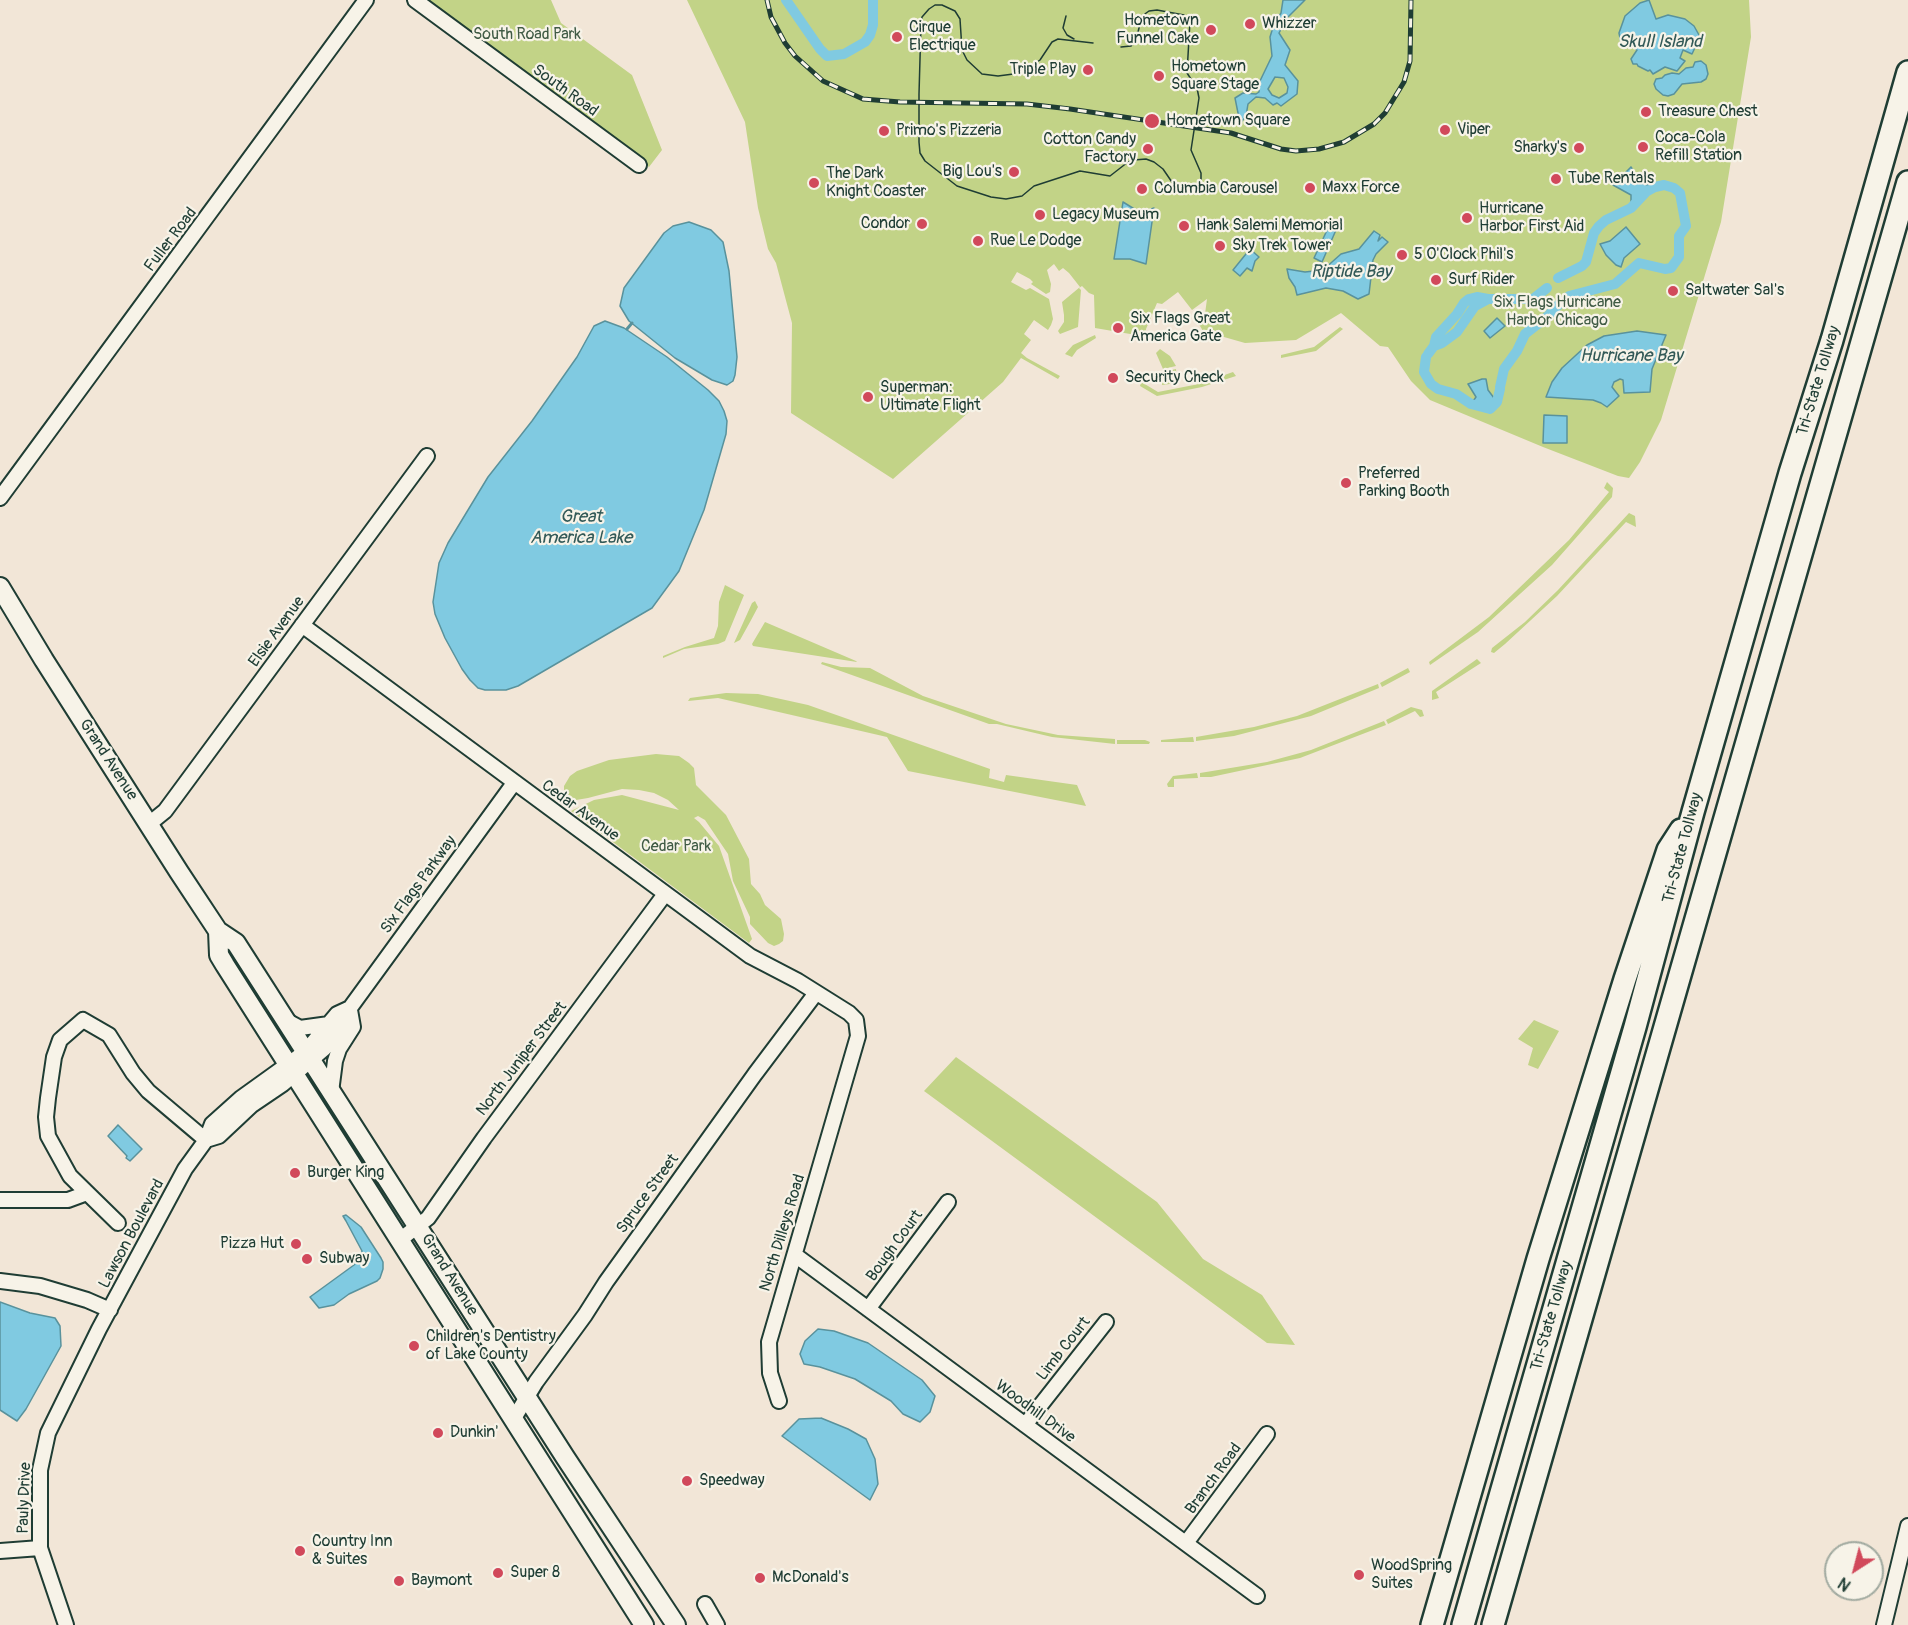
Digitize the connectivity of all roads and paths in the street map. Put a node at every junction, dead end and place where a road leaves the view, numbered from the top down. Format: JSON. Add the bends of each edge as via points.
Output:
{"nodes":[{"id":1,"x":366,"y":0,"type":"edge"},
{"id":2,"x":415,"y":0,"type":"edge"},
{"id":3,"x":1908,"y":72,"type":"edge"},
{"id":4,"x":639,"y":165,"type":"dead end"},
{"id":5,"x":1908,"y":182,"type":"edge"},
{"id":6,"x":427,"y":456,"type":"dead end"},
{"id":7,"x":0,"y":498,"type":"edge"},
{"id":8,"x":0,"y":587,"type":"edge"},
{"id":9,"x":302,"y":625,"type":"junction"},
{"id":10,"x":514,"y":783,"type":"junction"},
{"id":11,"x":1693,"y":812,"type":"junction"},
{"id":12,"x":149,"y":824,"type":"junction"},
{"id":13,"x":665,"y":894,"type":"junction"},
{"id":14,"x":218,"y":931,"type":"junction"},
{"id":15,"x":816,"y":993,"type":"junction"},
{"id":16,"x":350,"y":1008,"type":"junction"},
{"id":17,"x":284,"y":1019,"type":"junction"},
{"id":18,"x":329,"y":1024,"type":"junction"},
{"id":19,"x":308,"y":1056,"type":"junction"},
{"id":20,"x":291,"y":1069,"type":"junction"},
{"id":21,"x":847,"y":1076,"type":"joint"},
{"id":22,"x":331,"y":1092,"type":"junction"},
{"id":23,"x":206,"y":1140,"type":"junction"},
{"id":24,"x":87,"y":1193,"type":"junction"},
{"id":25,"x":0,"y":1200,"type":"edge"},
{"id":26,"x":948,"y":1202,"type":"dead end"},
{"id":27,"x":117,"y":1223,"type":"dead end"},
{"id":28,"x":418,"y":1226,"type":"junction"},
{"id":29,"x":401,"y":1239,"type":"junction"},
{"id":30,"x":795,"y":1255,"type":"junction"},
{"id":31,"x":0,"y":1281,"type":"edge"},
{"id":32,"x":110,"y":1310,"type":"junction"},
{"id":33,"x":868,"y":1310,"type":"junction"},
{"id":34,"x":1106,"y":1322,"type":"dead end"},
{"id":35,"x":527,"y":1397,"type":"junction"},
{"id":36,"x":779,"y":1401,"type":"dead end"},
{"id":37,"x":513,"y":1420,"type":"junction"},
{"id":38,"x":1025,"y":1425,"type":"junction"},
{"id":39,"x":1268,"y":1434,"type":"dead end"},
{"id":40,"x":1908,"y":1526,"type":"edge"},
{"id":41,"x":1186,"y":1543,"type":"junction"},
{"id":42,"x":40,"y":1548,"type":"junction"},
{"id":43,"x":0,"y":1551,"type":"edge"},
{"id":44,"x":1257,"y":1596,"type":"dead end"},
{"id":45,"x":705,"y":1604,"type":"dead end"},
{"id":46,"x":66,"y":1625,"type":"edge"},
{"id":47,"x":644,"y":1625,"type":"edge"},
{"id":48,"x":676,"y":1625,"type":"edge"},
{"id":49,"x":717,"y":1625,"type":"edge"},
{"id":50,"x":1432,"y":1625,"type":"edge"},
{"id":51,"x":1463,"y":1625,"type":"edge"},
{"id":52,"x":1493,"y":1625,"type":"edge"},
{"id":53,"x":1884,"y":1625,"type":"edge"}],
"edges":[{"from":1,"to":7,"type":"street","name":"Fuller Road"},
{"from":2,"to":4,"type":"street","name":"South Road"},
{"from":3,"to":11,"type":"highway","name":"Tri-State Tollway"},
{"from":5,"to":52,"type":"highway","name":"Tri-State Tollway"},
{"from":6,"to":9,"type":"street","name":"Elsie Avenue"},
{"from":8,"to":12,"type":"main road","name":"Grand Avenue"},
{"from":9,"to":10,"type":"street","name":"Cedar Avenue"},
{"from":9,"to":12,"type":"street","name":"Elsie Avenue","via":[[165,811]]},
{"from":10,"to":13,"type":"street","name":"Cedar Avenue"},
{"from":10,"to":16,"type":"street","name":"Six Flags Parkway"},
{"from":11,"to":50,"type":"highway","via":[[1668,850],[1625,979],[1538,1259]]},
{"from":11,"to":51,"type":"highway","name":"Tri-State Tollway"},
{"from":12,"to":14,"type":"main road","name":"Grand Avenue"},
{"from":13,"to":15,"type":"street","name":"Cedar Avenue","via":[[750,956]]},
{"from":13,"to":28,"type":"street","name":"North Juniper Street","via":[[428,1218]]},
{"from":14,"to":17,"type":"main road","name":"Grand Avenue","via":[[236,944]]},
{"from":14,"to":20,"type":"main road","name":"Grand Avenue","via":[[219,955]]},
{"from":15,"to":21,"type":"street","name":"Cedar Avenue","via":[[856,1020],[858,1036]]},
{"from":15,"to":35,"type":"street","name":"Spruce Street"},
{"from":16,"to":18,"type":"street","name":"Six Flags Parkway","via":[[337,1014]]},
{"from":16,"to":19,"type":"street","name":"Six Flags Parkway","via":[[324,1049]]},
{"from":16,"to":22,"type":"street","via":[[353,1027],[339,1049]]},
{"from":17,"to":18,"type":"street","via":[[300,1028]]},
{"from":17,"to":19,"type":"main road","name":"Grand Avenue"},
{"from":18,"to":19,"type":"street","name":"Six Flags Parkway"},
{"from":19,"to":20,"type":"street","name":"Lawson Boulevard"},
{"from":19,"to":22,"type":"main road","name":"Grand Avenue"},
{"from":20,"to":23,"type":"street","name":"Lawson Boulevard","via":[[241,1098],[212,1124]]},
{"from":20,"to":29,"type":"main road","name":"Grand Avenue"},
{"from":21,"to":30,"type":"street","name":"North Dilleys Road"},
{"from":22,"to":28,"type":"main road","name":"Grand Avenue"},
{"from":23,"to":24,"type":"street","via":[[148,1091],[109,1035],[83,1020],[56,1047],[46,1127],[63,1166]]},
{"from":23,"to":32,"type":"street","name":"Lawson Boulevard","via":[[185,1169]]},
{"from":24,"to":25,"type":"street","via":[[68,1200]]},
{"from":24,"to":27,"type":"street"},
{"from":26,"to":33,"type":"street","name":"Bough Court"},
{"from":28,"to":29,"type":"street","name":"North Juniper Street"},
{"from":28,"to":35,"type":"main road","name":"Grand Avenue"},
{"from":29,"to":37,"type":"main road","name":"Grand Avenue"},
{"from":30,"to":33,"type":"street","name":"Woodhill Drive"},
{"from":30,"to":36,"type":"street","name":"North Dilleys Road","via":[[769,1341],[770,1373]]},
{"from":31,"to":32,"type":"street","name":"Lawson Boulevard","via":[[40,1286]]},
{"from":32,"to":42,"type":"street","name":"Pauly Drive","via":[[44,1444]]},
{"from":33,"to":38,"type":"street","name":"Woodhill Drive"},
{"from":34,"to":38,"type":"street","name":"Limb Court"},
{"from":35,"to":37,"type":"street","name":"Spruce Street"},
{"from":35,"to":48,"type":"main road","name":"Grand Avenue"},
{"from":37,"to":47,"type":"main road","name":"Grand Avenue"},
{"from":38,"to":41,"type":"street","name":"Woodhill Drive"},
{"from":39,"to":41,"type":"street","name":"Branch Road"},
{"from":40,"to":53,"type":"street"},
{"from":41,"to":44,"type":"street","name":"Woodhill Drive"},
{"from":42,"to":43,"type":"street"},
{"from":42,"to":46,"type":"street","name":"Pauly Drive"},
{"from":45,"to":49,"type":"street"}]}
